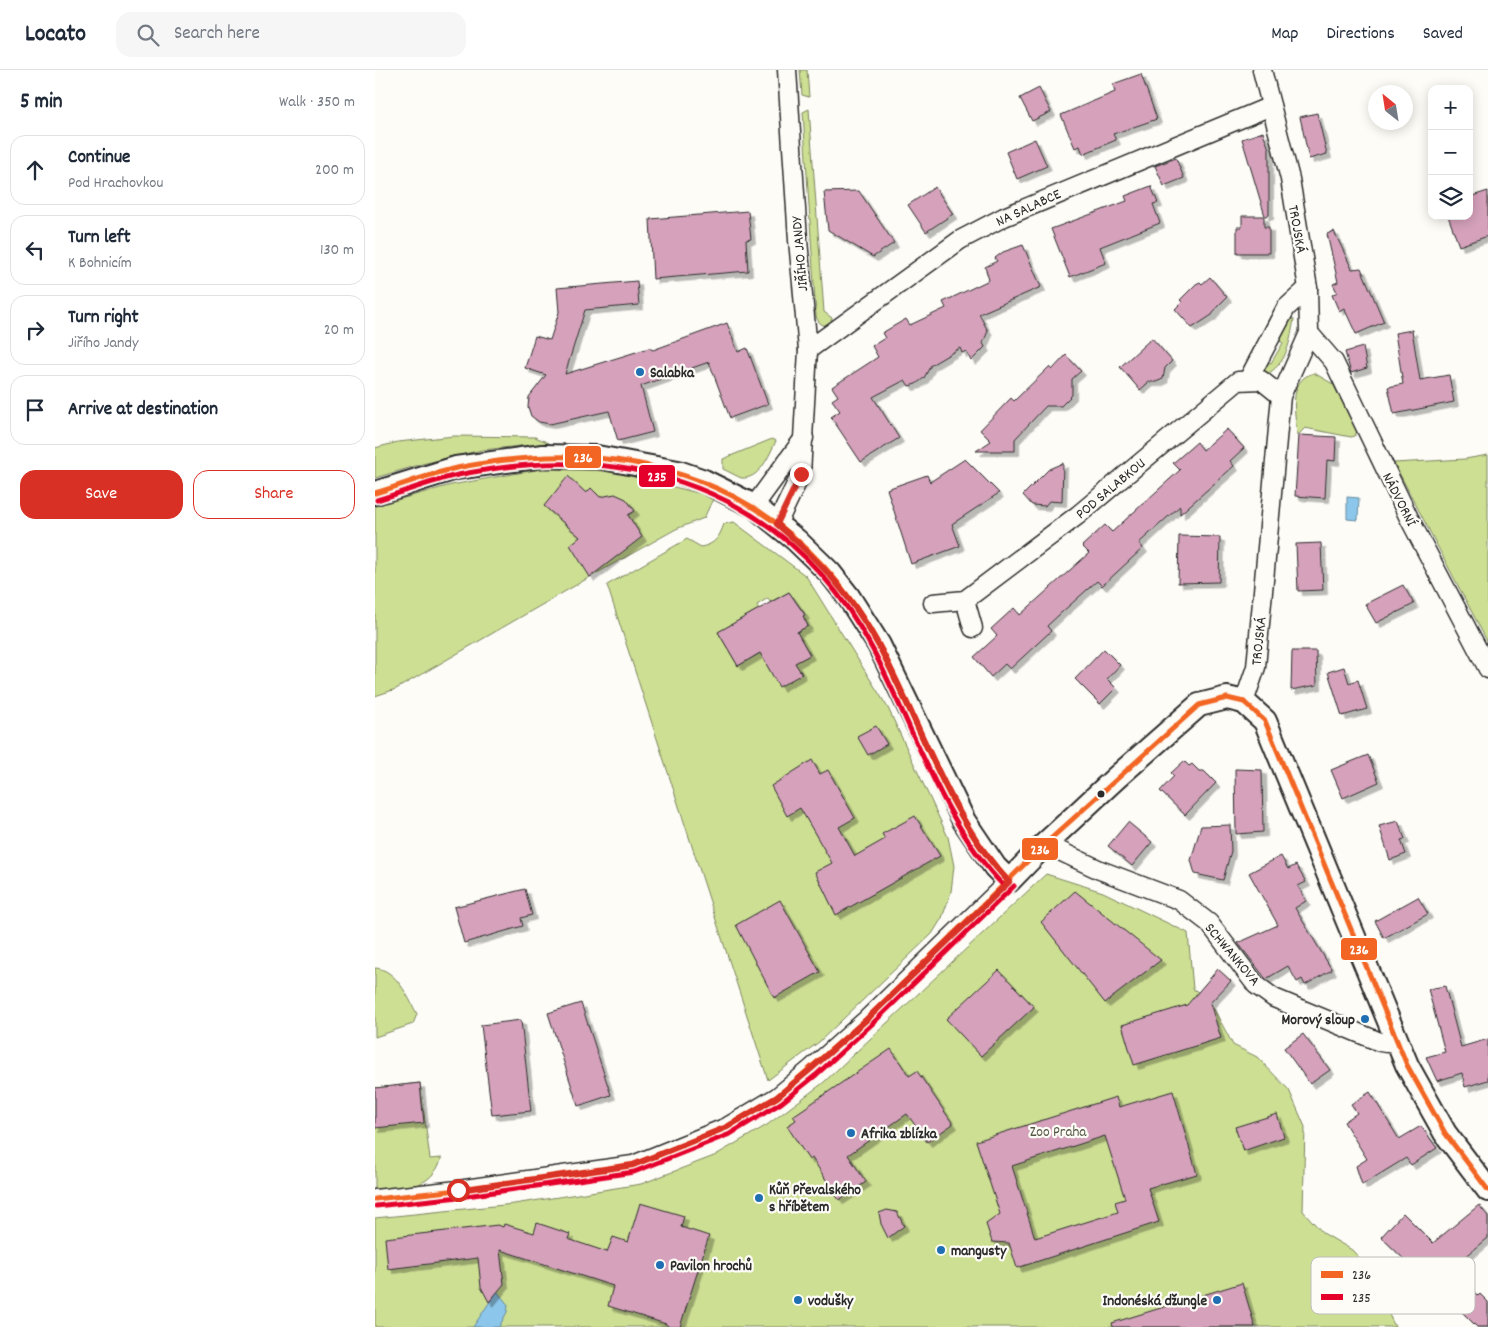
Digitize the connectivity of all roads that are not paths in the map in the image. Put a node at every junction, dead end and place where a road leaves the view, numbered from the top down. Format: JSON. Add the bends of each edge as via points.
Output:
{"nodes":[{"id":1,"x":787,"y":70,"type":"edge"},
{"id":2,"x":1262,"y":70,"type":"edge"},
{"id":3,"x":1271,"y":106,"type":"junction"},
{"id":4,"x":1308,"y":288,"type":"junction"},
{"id":5,"x":1309,"y":333,"type":"junction"},
{"id":6,"x":808,"y":350,"type":"junction"},
{"id":7,"x":1248,"y":380,"type":"junction"},
{"id":8,"x":1281,"y":396,"type":"junction"},
{"id":9,"x":804,"y":438,"type":"junction"},
{"id":10,"x":375,"y":493,"type":"edge"},
{"id":11,"x":754,"y":506,"type":"junction"},
{"id":12,"x":777,"y":524,"type":"junction"},
{"id":13,"x":965,"y":600,"type":"junction"},
{"id":14,"x":933,"y":604,"type":"dead end"},
{"id":15,"x":973,"y":628,"type":"dead end"},
{"id":16,"x":1488,"y":669,"type":"edge"},
{"id":17,"x":1244,"y":702,"type":"junction"},
{"id":18,"x":1045,"y":844,"type":"junction"},
{"id":19,"x":1009,"y":882,"type":"junction"},
{"id":20,"x":1395,"y":1038,"type":"junction"},
{"id":21,"x":1488,"y":1190,"type":"edge"},
{"id":22,"x":375,"y":1199,"type":"edge"}],
"edges":[{"from":1,"to":6,"type":"street","name":"JIŘÍHO JANDY"},
{"from":2,"to":3,"type":"street","name":"TROJSKÁ"},
{"from":3,"to":4,"type":"street","name":"TROJSKÁ","via":[[1289,179]]},
{"from":3,"to":6,"type":"street","name":"NA SALABCE","via":[[1057,193],[960,240]]},
{"from":4,"to":5,"type":"street","name":"TROJSKÁ"},
{"from":4,"to":7,"type":"street","via":[[1286,308]]},
{"from":5,"to":8,"type":"street","name":"TROJSKÁ"},
{"from":5,"to":16,"type":"street","name":"NÁDVORNÍ","via":[[1334,362],[1409,518]]},
{"from":6,"to":9,"type":"street","name":"JIŘÍHO JANDY"},
{"from":7,"to":8,"type":"street","via":[[1261,380]]},
{"from":7,"to":13,"type":"street","name":"POD SALABKOU","via":[[1238,380],[1078,515]]},
{"from":8,"to":17,"type":"street","name":"TROJSKÁ","via":[[1257,667]]},
{"from":9,"to":11,"type":"street"},
{"from":9,"to":12,"type":"street","name":"JIŘÍHO JANDY","via":[[801,474]]},
{"from":10,"to":11,"type":"street","via":[[455,468],[543,456],[597,457],[679,472]]},
{"from":11,"to":12,"type":"street"},
{"from":12,"to":19,"type":"street","via":[[830,573],[848,596],[879,645],[964,821]]},
{"from":13,"to":14,"type":"street","name":"POD SALABKOU"},
{"from":13,"to":15,"type":"street"},
{"from":17,"to":18,"type":"street","via":[[1227,698],[1199,705]]},
{"from":17,"to":20,"type":"street","via":[[1265,721]]},
{"from":18,"to":19,"type":"street"},
{"from":18,"to":20,"type":"street","name":"SCHWANKOVA","via":[[1100,870],[1179,900],[1209,923],[1256,985],[1274,998],[1386,1044]]},
{"from":19,"to":22,"type":"street","via":[[811,1069],[777,1097],[727,1127],[633,1165]]},
{"from":20,"to":21,"type":"street","via":[[1445,1133]]}]}
